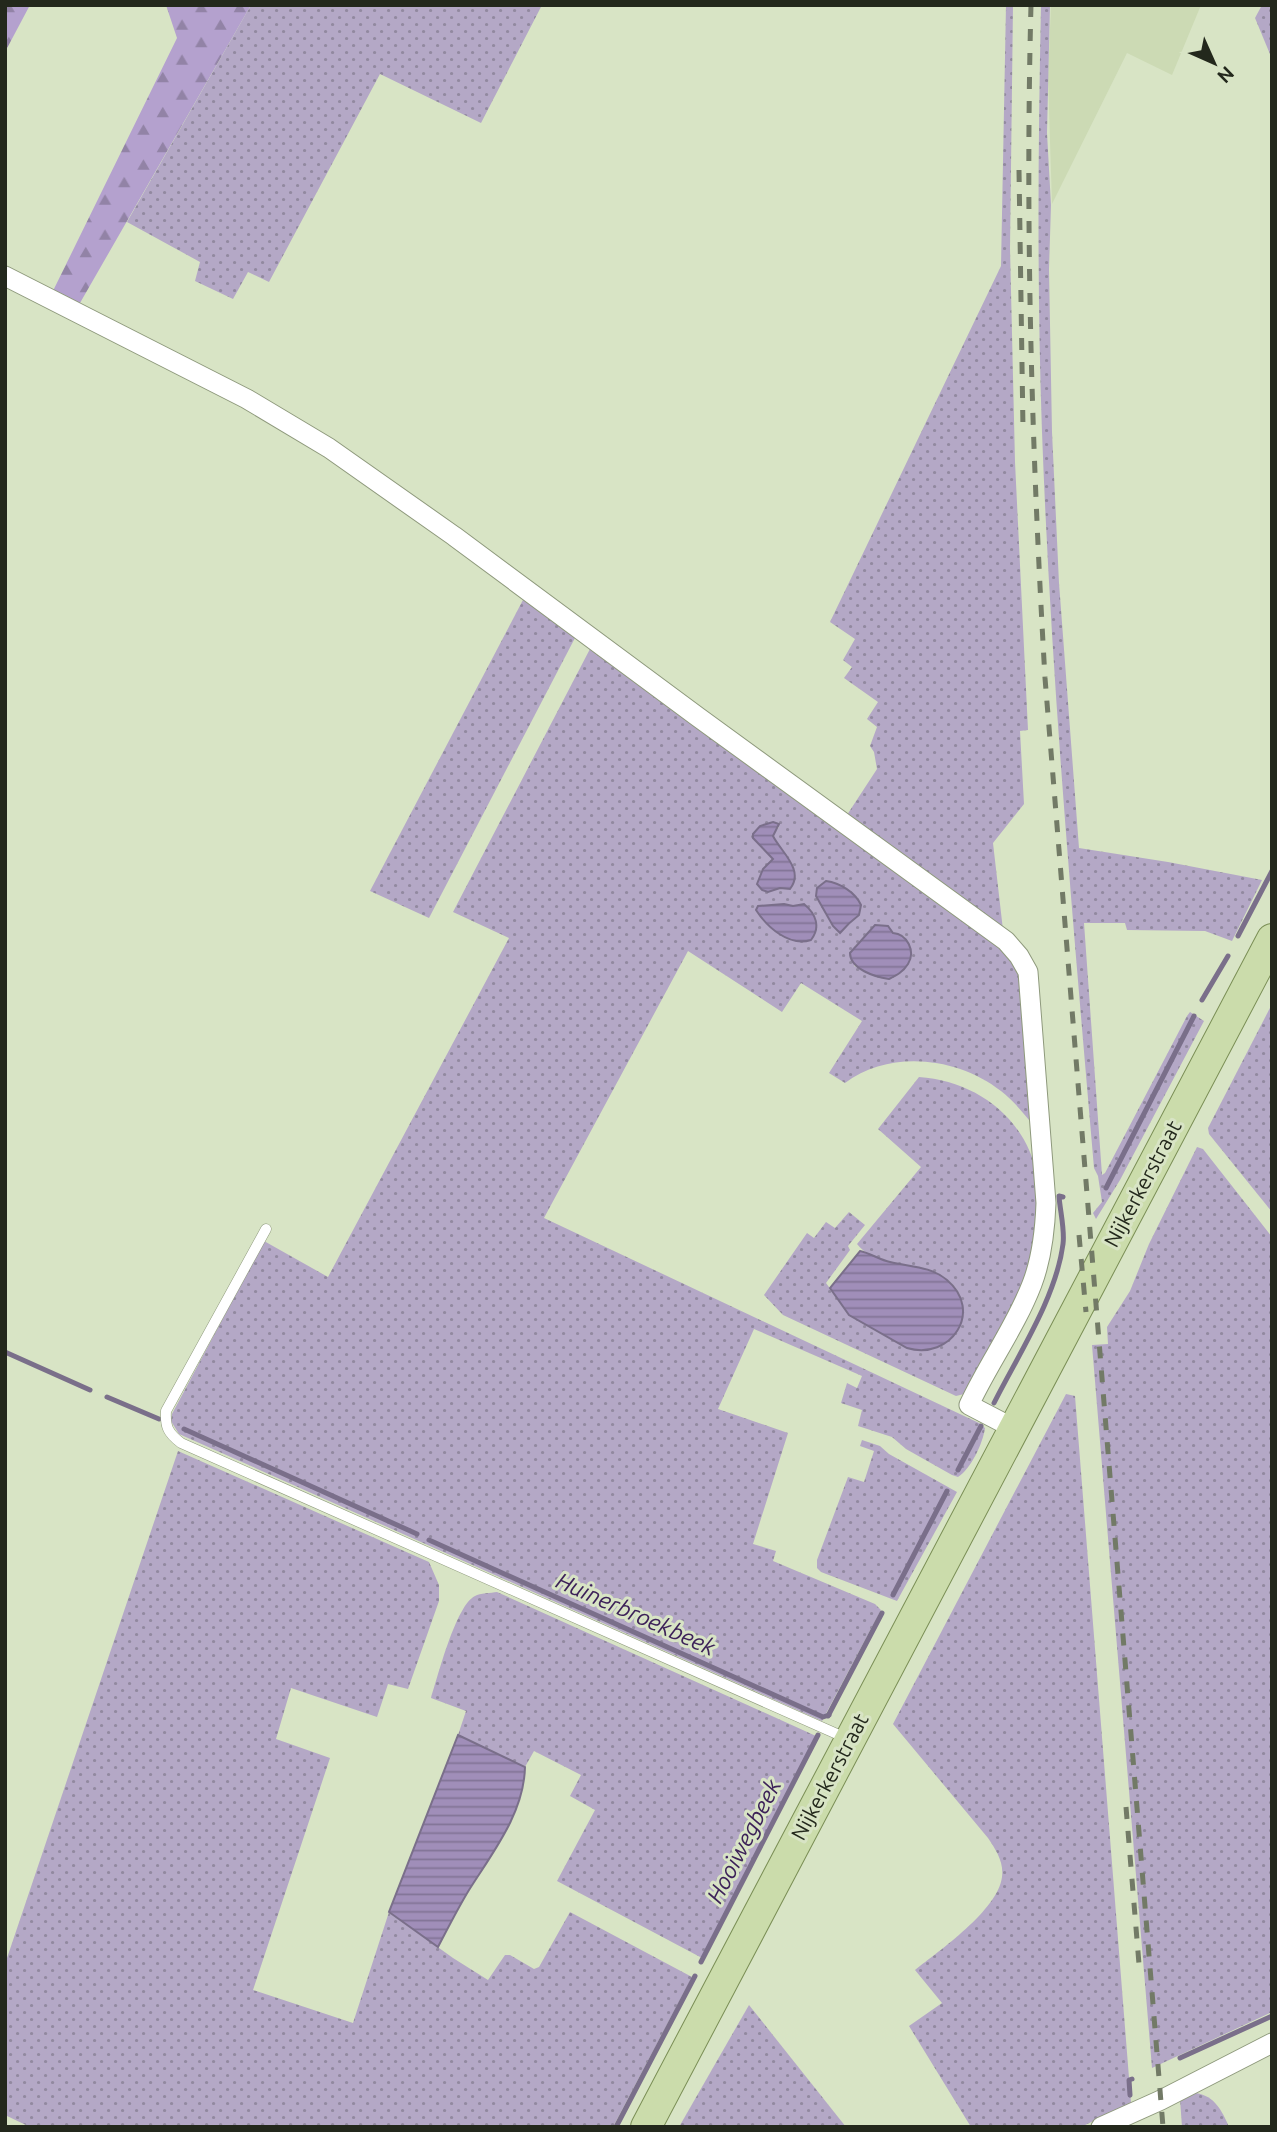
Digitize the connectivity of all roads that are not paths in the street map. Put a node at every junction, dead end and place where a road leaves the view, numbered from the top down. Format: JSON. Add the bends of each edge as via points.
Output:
{"nodes":[{"id":1,"x":5,"y":276,"type":"edge"},
{"id":2,"x":1272,"y":939,"type":"edge"},
{"id":3,"x":266,"y":1228,"type":"dead end"},
{"id":4,"x":1013,"y":1428,"type":"junction"},
{"id":5,"x":849,"y":1740,"type":"junction"},
{"id":6,"x":1272,"y":2043,"type":"edge"},
{"id":7,"x":646,"y":2127,"type":"edge"},
{"id":8,"x":1101,"y":2127,"type":"edge"}],
"edges":[{"from":1,"to":4,"type":"street","via":[[247,399],[329,448],[1006,941],[1028,972],[1046,1225],[1027,1296],[969,1405]]},
{"from":2,"to":4,"type":"main road","name":"Nijkerkerstraat","via":[[1185,1124]]},
{"from":3,"to":5,"type":"lane","via":[[166,1411],[165,1426],[171,1436]]},
{"from":4,"to":5,"type":"main road","name":"Nijkerkerstraat"},
{"from":5,"to":7,"type":"main road","name":"Nijkerkerstraat"},
{"from":6,"to":8,"type":"street"}]}
